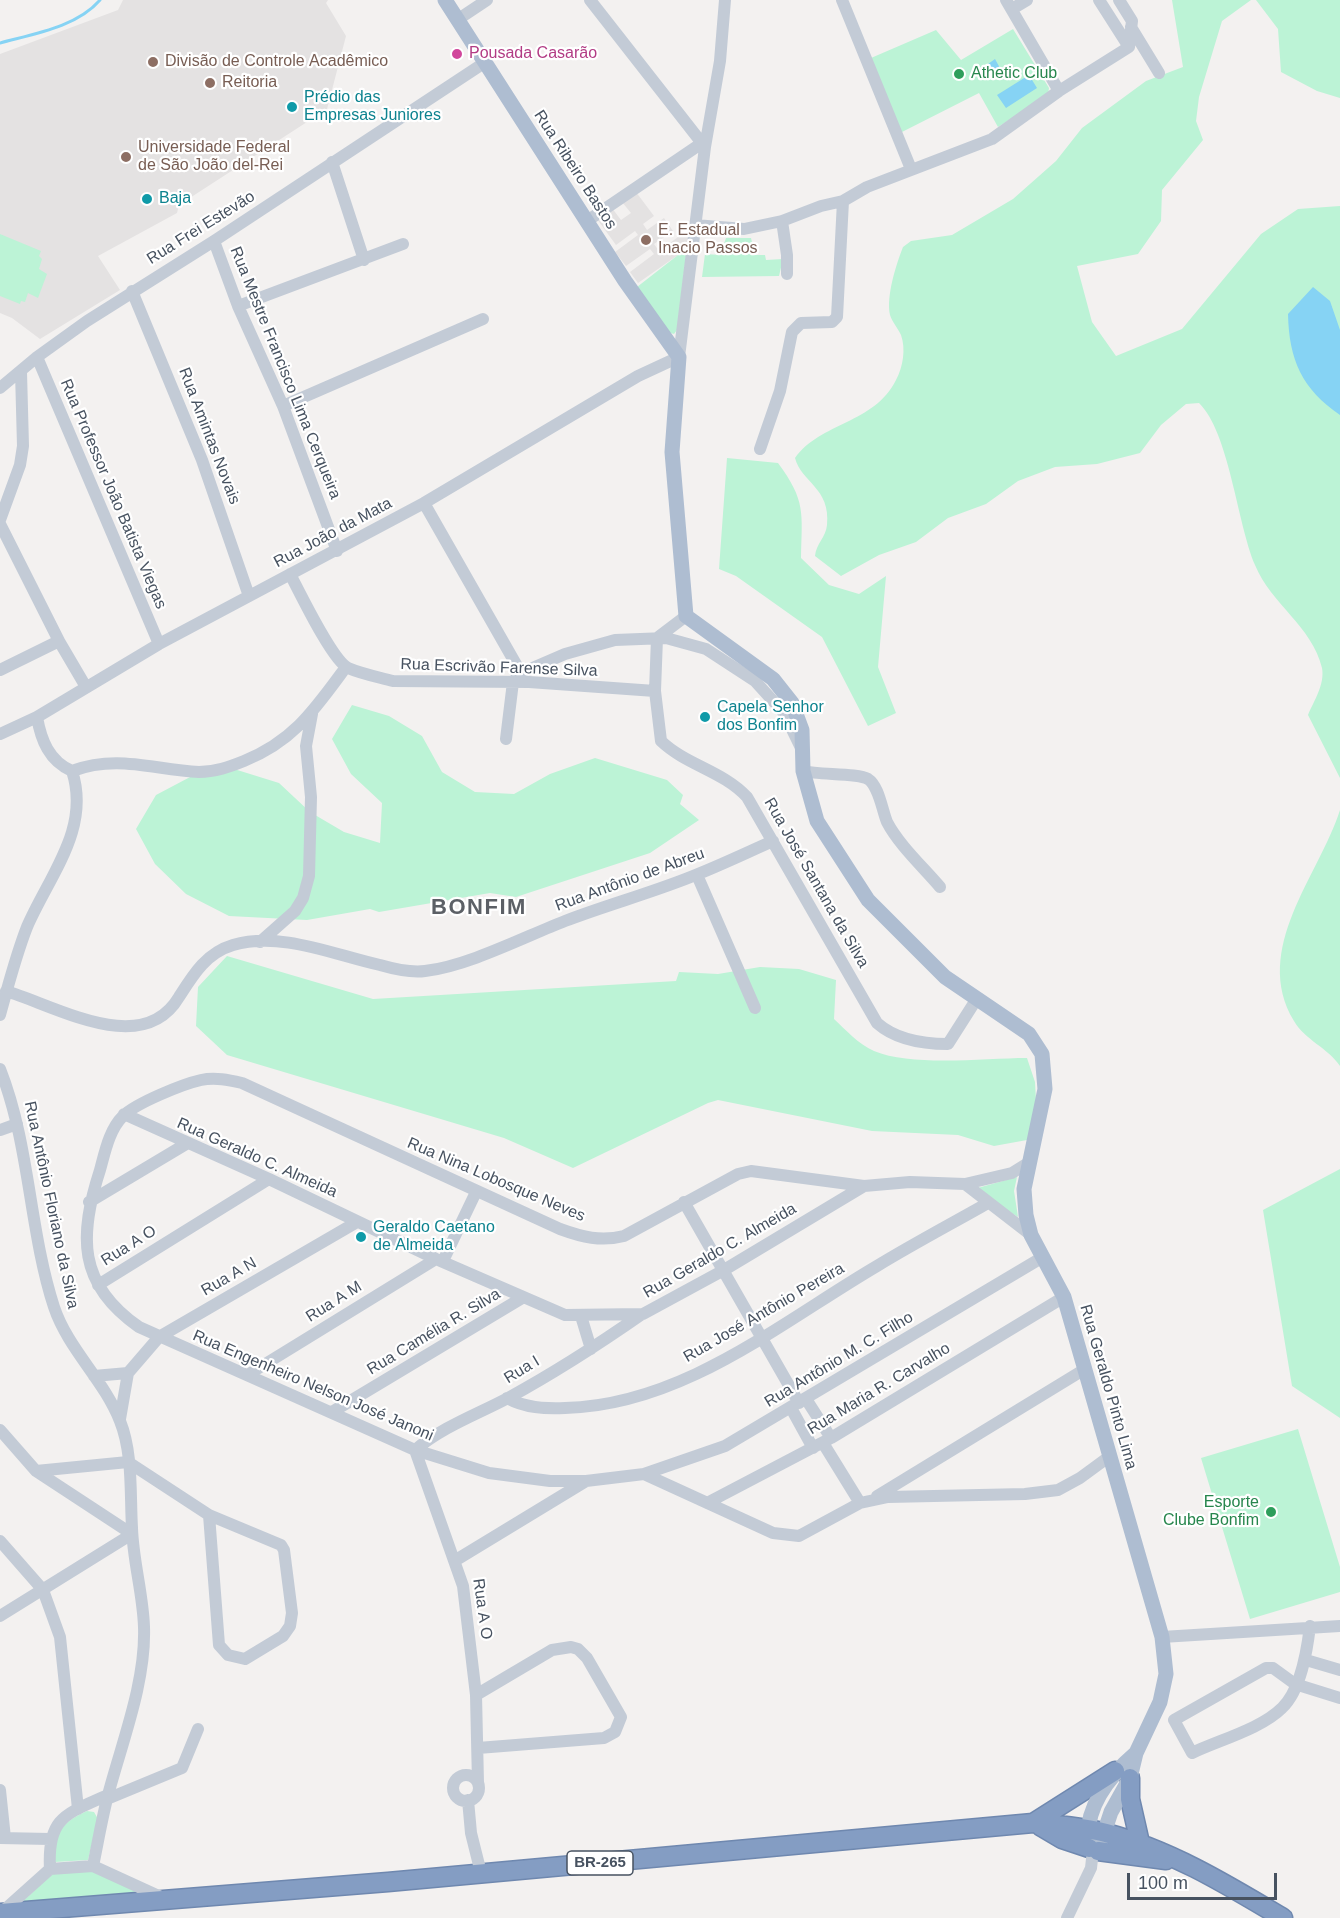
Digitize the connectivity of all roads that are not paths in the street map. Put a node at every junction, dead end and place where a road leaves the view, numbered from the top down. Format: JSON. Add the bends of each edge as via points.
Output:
{"nodes":[{"id":1,"x":445,"y":0,"type":"edge"},
{"id":2,"x":487,"y":0,"type":"edge"},
{"id":3,"x":590,"y":0,"type":"edge"},
{"id":4,"x":726,"y":0,"type":"edge"},
{"id":5,"x":842,"y":0,"type":"edge"},
{"id":6,"x":1027,"y":0,"type":"edge"},
{"id":7,"x":1100,"y":0,"type":"edge"},
{"id":8,"x":1119,"y":0,"type":"edge"},
{"id":9,"x":1009,"y":5,"type":"edge"},
{"id":10,"x":457,"y":20,"type":"junction"},
{"id":11,"x":1131,"y":23,"type":"junction"},
{"id":12,"x":1129,"y":47,"type":"junction"},
{"id":13,"x":484,"y":63,"type":"junction"},
{"id":14,"x":1159,"y":73,"type":"dead end"},
{"id":15,"x":1059,"y":91,"type":"junction"},
{"id":16,"x":704,"y":145,"type":"junction"},
{"id":17,"x":332,"y":162,"type":"junction"},
{"id":18,"x":911,"y":169,"type":"junction"},
{"id":19,"x":843,"y":201,"type":"junction"},
{"id":20,"x":587,"y":221,"type":"junction"},
{"id":21,"x":782,"y":221,"type":"junction"},
{"id":22,"x":695,"y":225,"type":"junction"},
{"id":23,"x":214,"y":241,"type":"junction"},
{"id":24,"x":403,"y":244,"type":"dead end"},
{"id":25,"x":364,"y":260,"type":"junction"},
{"id":26,"x":787,"y":273,"type":"dead end"},
{"id":27,"x":132,"y":291,"type":"junction"},
{"id":28,"x":238,"y":306,"type":"junction"},
{"id":29,"x":483,"y":319,"type":"dead end"},
{"id":30,"x":37,"y":357,"type":"junction"},
{"id":31,"x":679,"y":357,"type":"junction"},
{"id":32,"x":21,"y":372,"type":"junction"},
{"id":33,"x":0,"y":388,"type":"edge"},
{"id":34,"x":283,"y":406,"type":"junction"},
{"id":35,"x":760,"y":449,"type":"dead end"},
{"id":36,"x":424,"y":503,"type":"junction"},
{"id":37,"x":0,"y":522,"type":"edge"},
{"id":38,"x":337,"y":551,"type":"junction"},
{"id":39,"x":290,"y":574,"type":"junction"},
{"id":40,"x":249,"y":596,"type":"junction"},
{"id":41,"x":686,"y":616,"type":"junction"},
{"id":42,"x":657,"y":638,"type":"junction"},
{"id":43,"x":59,"y":641,"type":"junction"},
{"id":44,"x":159,"y":645,"type":"junction"},
{"id":45,"x":346,"y":667,"type":"junction"},
{"id":46,"x":0,"y":670,"type":"edge"},
{"id":47,"x":517,"y":677,"type":"junction"},
{"id":48,"x":86,"y":687,"type":"junction"},
{"id":49,"x":654,"y":691,"type":"junction"},
{"id":50,"x":312,"y":714,"type":"junction"},
{"id":51,"x":37,"y":717,"type":"junction"},
{"id":52,"x":0,"y":735,"type":"edge"},
{"id":53,"x":287,"y":738,"type":"junction"},
{"id":54,"x":506,"y":739,"type":"dead end"},
{"id":55,"x":306,"y":746,"type":"junction"},
{"id":56,"x":802,"y":750,"type":"junction"},
{"id":57,"x":72,"y":771,"type":"junction"},
{"id":58,"x":803,"y":771,"type":"junction"},
{"id":59,"x":773,"y":842,"type":"junction"},
{"id":60,"x":697,"y":875,"type":"junction"},
{"id":61,"x":940,"y":887,"type":"dead end"},
{"id":62,"x":260,"y":942,"type":"junction"},
{"id":63,"x":6,"y":991,"type":"junction"},
{"id":64,"x":976,"y":1000,"type":"junction"},
{"id":65,"x":755,"y":1008,"type":"dead end"},
{"id":66,"x":0,"y":1015,"type":"edge"},
{"id":67,"x":0,"y":1069,"type":"edge"},
{"id":68,"x":124,"y":1114,"type":"junction"},
{"id":69,"x":17,"y":1124,"type":"junction"},
{"id":70,"x":0,"y":1130,"type":"edge"},
{"id":71,"x":186,"y":1144,"type":"junction"},
{"id":72,"x":1029,"y":1163,"type":"junction"},
{"id":73,"x":269,"y":1179,"type":"junction"},
{"id":74,"x":965,"y":1184,"type":"junction"},
{"id":75,"x":864,"y":1186,"type":"junction"},
{"id":76,"x":476,"y":1192,"type":"junction"},
{"id":77,"x":89,"y":1202,"type":"junction"},
{"id":78,"x":684,"y":1202,"type":"junction"},
{"id":79,"x":988,"y":1203,"type":"junction"},
{"id":80,"x":357,"y":1221,"type":"junction"},
{"id":81,"x":1031,"y":1235,"type":"junction"},
{"id":82,"x":1043,"y":1257,"type":"junction"},
{"id":83,"x":440,"y":1260,"type":"junction"},
{"id":84,"x":724,"y":1270,"type":"junction"},
{"id":85,"x":98,"y":1285,"type":"junction"},
{"id":86,"x":522,"y":1298,"type":"junction"},
{"id":87,"x":1064,"y":1298,"type":"junction"},
{"id":88,"x":643,"y":1314,"type":"junction"},
{"id":89,"x":581,"y":1316,"type":"junction"},
{"id":90,"x":159,"y":1337,"type":"junction"},
{"id":91,"x":761,"y":1338,"type":"junction"},
{"id":92,"x":591,"y":1349,"type":"junction"},
{"id":93,"x":1084,"y":1369,"type":"junction"},
{"id":94,"x":128,"y":1373,"type":"junction"},
{"id":95,"x":249,"y":1374,"type":"junction"},
{"id":96,"x":94,"y":1376,"type":"junction"},
{"id":97,"x":507,"y":1398,"type":"junction"},
{"id":98,"x":799,"y":1403,"type":"junction"},
{"id":99,"x":332,"y":1412,"type":"junction"},
{"id":100,"x":120,"y":1419,"type":"junction"},
{"id":101,"x":0,"y":1430,"type":"edge"},
{"id":102,"x":822,"y":1443,"type":"junction"},
{"id":103,"x":416,"y":1450,"type":"junction"},
{"id":104,"x":1110,"y":1456,"type":"junction"},
{"id":105,"x":128,"y":1462,"type":"junction"},
{"id":106,"x":36,"y":1471,"type":"junction"},
{"id":107,"x":644,"y":1474,"type":"junction"},
{"id":108,"x":550,"y":1481,"type":"junction"},
{"id":109,"x":586,"y":1481,"type":"junction"},
{"id":110,"x":557,"y":1501,"type":"junction"},
{"id":111,"x":864,"y":1502,"type":"junction"},
{"id":112,"x":706,"y":1503,"type":"junction"},
{"id":113,"x":209,"y":1515,"type":"junction"},
{"id":114,"x":132,"y":1534,"type":"junction"},
{"id":115,"x":0,"y":1541,"type":"edge"},
{"id":116,"x":456,"y":1560,"type":"junction"},
{"id":117,"x":43,"y":1590,"type":"junction"},
{"id":118,"x":0,"y":1616,"type":"edge"},
{"id":119,"x":1310,"y":1626,"type":"junction"},
{"id":120,"x":1340,"y":1626,"type":"edge"},
{"id":121,"x":1162,"y":1637,"type":"junction"},
{"id":122,"x":1306,"y":1660,"type":"junction"},
{"id":123,"x":1340,"y":1670,"type":"edge"},
{"id":124,"x":1295,"y":1684,"type":"junction"},
{"id":125,"x":476,"y":1695,"type":"junction"},
{"id":126,"x":1340,"y":1698,"type":"edge"},
{"id":127,"x":198,"y":1729,"type":"dead end"},
{"id":128,"x":478,"y":1754,"type":"junction"},
{"id":129,"x":465,"y":1775,"type":"junction"},
{"id":130,"x":1122,"y":1775,"type":"junction"},
{"id":131,"x":478,"y":1783,"type":"junction"},
{"id":132,"x":0,"y":1790,"type":"edge"},
{"id":133,"x":108,"y":1797,"type":"junction"},
{"id":134,"x":468,"y":1800,"type":"junction"},
{"id":135,"x":78,"y":1809,"type":"junction"},
{"id":136,"x":1034,"y":1822,"type":"junction"},
{"id":137,"x":1096,"y":1831,"type":"junction"},
{"id":138,"x":2,"y":1838,"type":"edge"},
{"id":139,"x":50,"y":1839,"type":"junction"},
{"id":140,"x":1140,"y":1843,"type":"junction"},
{"id":141,"x":1093,"y":1850,"type":"junction"},
{"id":142,"x":1180,"y":1860,"type":"junction"},
{"id":143,"x":93,"y":1866,"type":"junction"},
{"id":144,"x":50,"y":1869,"type":"junction"},
{"id":145,"x":481,"y":1873,"type":"junction"},
{"id":146,"x":165,"y":1899,"type":"junction"},
{"id":147,"x":0,"y":1914,"type":"edge"},
{"id":148,"x":1067,"y":1918,"type":"edge"},
{"id":149,"x":1283,"y":1918,"type":"edge"}],
"edges":[{"from":1,"to":10,"type":"main road","name":"Rua Ribeiro Bastos"},
{"from":2,"to":10,"type":"street"},
{"from":3,"to":16,"type":"street"},
{"from":4,"to":16,"type":"street","via":[[720,61]]},
{"from":5,"to":18,"type":"street"},
{"from":6,"to":9,"type":"street"},
{"from":7,"to":12,"type":"street"},
{"from":8,"to":11,"type":"street"},
{"from":9,"to":15,"type":"street"},
{"from":10,"to":13,"type":"main road","name":"Rua Ribeiro Bastos"},
{"from":11,"to":12,"type":"street"},
{"from":11,"to":14,"type":"street"},
{"from":12,"to":15,"type":"street"},
{"from":13,"to":17,"type":"street","name":"Rua Frei Estevão"},
{"from":13,"to":20,"type":"main road","name":"Rua Ribeiro Bastos"},
{"from":15,"to":18,"type":"street","via":[[992,139]]},
{"from":16,"to":20,"type":"street"},
{"from":16,"to":22,"type":"street"},
{"from":17,"to":23,"type":"street","name":"Rua Frei Estevão"},
{"from":17,"to":25,"type":"street"},
{"from":18,"to":19,"type":"street"},
{"from":19,"to":21,"type":"street"},
{"from":19,"to":35,"type":"street","via":[[837,317],[832,322],[801,323],[792,332],[780,391]]},
{"from":20,"to":31,"type":"main road","name":"Rua Ribeiro Bastos"},
{"from":21,"to":22,"type":"street","via":[[744,229]]},
{"from":21,"to":26,"type":"street"},
{"from":22,"to":31,"type":"street"},
{"from":23,"to":27,"type":"street","name":"Rua Frei Estevão"},
{"from":23,"to":28,"type":"street","name":"Rua Mestre Francisco Lima Cerqueira"},
{"from":24,"to":25,"type":"street"},
{"from":25,"to":28,"type":"street"},
{"from":27,"to":30,"type":"street","name":"Rua Frei Estevão"},
{"from":27,"to":40,"type":"street","name":"Rua Amintas Novais","via":[[202,460]]},
{"from":28,"to":34,"type":"street","name":"Rua Mestre Francisco Lima Cerqueira"},
{"from":29,"to":34,"type":"street"},
{"from":30,"to":32,"type":"street","name":"Rua Frei Estevão"},
{"from":30,"to":44,"type":"street","name":"Rua Professor João Batista Viegas"},
{"from":31,"to":36,"type":"street","name":"Rua João da Mata","via":[[638,376]]},
{"from":31,"to":41,"type":"main road","via":[[672,452]]},
{"from":32,"to":33,"type":"street","name":"Rua Frei Estevão"},
{"from":32,"to":37,"type":"street","via":[[21,465]]},
{"from":34,"to":38,"type":"street","name":"Rua Mestre Francisco Lima Cerqueira"},
{"from":36,"to":38,"type":"street","name":"Rua João da Mata"},
{"from":36,"to":47,"type":"street"},
{"from":37,"to":43,"type":"street"},
{"from":38,"to":39,"type":"street","name":"Rua João da Mata"},
{"from":39,"to":40,"type":"street","name":"Rua João da Mata"},
{"from":39,"to":45,"type":"street"},
{"from":40,"to":44,"type":"street","name":"Rua João da Mata"},
{"from":41,"to":42,"type":"street"},
{"from":41,"to":56,"type":"main road","via":[[782,689],[798,714]]},
{"from":42,"to":47,"type":"street","via":[[615,640],[565,654]]},
{"from":42,"to":49,"type":"street","name":"Rua José Santana da Silva"},
{"from":42,"to":56,"type":"street","via":[[706,649],[755,681],[784,713]]},
{"from":43,"to":46,"type":"street"},
{"from":43,"to":48,"type":"street"},
{"from":44,"to":48,"type":"street","name":"Rua João da Mata"},
{"from":45,"to":47,"type":"street","name":"Rua Escrivão Farense Silva","via":[[393,681]]},
{"from":45,"to":50,"type":"street"},
{"from":47,"to":49,"type":"street","name":"Rua Escrivão Farense Silva"},
{"from":47,"to":54,"type":"street"},
{"from":48,"to":51,"type":"street","name":"Rua João da Mata"},
{"from":49,"to":59,"type":"street","name":"Rua José Santana da Silva","via":[[661,741],[740,789]]},
{"from":50,"to":53,"type":"street"},
{"from":50,"to":55,"type":"street"},
{"from":51,"to":52,"type":"street","name":"Rua João da Mata"},
{"from":51,"to":57,"type":"street","via":[[50,754]]},
{"from":53,"to":55,"type":"street"},
{"from":53,"to":57,"type":"street","via":[[228,768],[210,771],[135,763],[100,764]]},
{"from":55,"to":62,"type":"street","via":[[311,797],[309,876],[295,910]]},
{"from":56,"to":58,"type":"main road"},
{"from":57,"to":63,"type":"street","via":[[78,790],[69,846],[26,929]]},
{"from":58,"to":61,"type":"street","via":[[868,779],[888,823]]},
{"from":58,"to":64,"type":"main road","via":[[816,821],[854,882],[945,977]]},
{"from":59,"to":60,"type":"street","name":"Rua Antônio de Abreu"},
{"from":59,"to":64,"type":"street","name":"Rua José Santana da Silva","via":[[877,1023],[889,1034],[948,1044]]},
{"from":60,"to":62,"type":"street","name":"Rua Antônio de Abreu","via":[[447,967],[423,972],[286,943]]},
{"from":60,"to":65,"type":"street"},
{"from":62,"to":63,"type":"street","name":"Rua Antônio de Abreu","via":[[233,945],[202,963],[169,1013],[153,1024],[131,1028],[108,1026]]},
{"from":63,"to":66,"type":"street"},
{"from":64,"to":72,"type":"main road","name":"Rua Geraldo Pinto Lima","via":[[1029,1034],[1042,1054],[1045,1077]]},
{"from":67,"to":69,"type":"street","name":"Rua Antônio Floriano da Silva"},
{"from":68,"to":71,"type":"street","name":"Rua Geraldo C. Almeida"},
{"from":68,"to":76,"type":"street","name":"Rua Nina Lobosque Neves","via":[[201,1080],[242,1083]]},
{"from":68,"to":77,"type":"street","via":[[109,1140]]},
{"from":69,"to":70,"type":"street"},
{"from":69,"to":96,"type":"street","name":"Rua Antônio Floriano da Silva","via":[[54,1305],[67,1335]]},
{"from":71,"to":73,"type":"street","name":"Rua Geraldo C. Almeida"},
{"from":71,"to":77,"type":"street"},
{"from":72,"to":74,"type":"street","name":"Rua Nina Lobosque Neves","via":[[1012,1173]]},
{"from":72,"to":81,"type":"main road","name":"Rua Geraldo Pinto Lima","via":[[1024,1189]]},
{"from":73,"to":80,"type":"street","name":"Rua Geraldo C. Almeida"},
{"from":73,"to":85,"type":"street","name":"Rua A O"},
{"from":74,"to":75,"type":"street","name":"Rua Nina Lobosque Neves","via":[[910,1182]]},
{"from":74,"to":79,"type":"street"},
{"from":75,"to":78,"type":"street","name":"Rua Nina Lobosque Neves","via":[[751,1172],[738,1174]]},
{"from":75,"to":84,"type":"street","name":"Rua Geraldo C. Almeida"},
{"from":76,"to":78,"type":"street","name":"Rua Nina Lobosque Neves","via":[[560,1230],[609,1240],[624,1236]]},
{"from":76,"to":83,"type":"street"},
{"from":77,"to":85,"type":"street","name":"Rua Engenheiro Nelson José Janoni","via":[[85,1236]]},
{"from":78,"to":84,"type":"street"},
{"from":79,"to":81,"type":"street"},
{"from":79,"to":91,"type":"street","name":"Rua José Antônio Pereira","via":[[877,1265]]},
{"from":80,"to":83,"type":"street","name":"Rua Geraldo C. Almeida"},
{"from":80,"to":90,"type":"street","name":"Rua A N"},
{"from":81,"to":82,"type":"main road","name":"Rua Geraldo Pinto Lima"},
{"from":82,"to":87,"type":"main road","name":"Rua Geraldo Pinto Lima"},
{"from":82,"to":98,"type":"street","name":"Rua Antônio M. C. Filho"},
{"from":83,"to":86,"type":"street","name":"Rua Geraldo C. Almeida"},
{"from":83,"to":95,"type":"street","name":"Rua A M"},
{"from":84,"to":88,"type":"street","name":"Rua Geraldo C. Almeida"},
{"from":84,"to":91,"type":"street"},
{"from":85,"to":90,"type":"street","name":"Rua Engenheiro Nelson José Janoni","via":[[119,1313]]},
{"from":86,"to":89,"type":"street","name":"Rua Geraldo C. Almeida","via":[[565,1315]]},
{"from":86,"to":99,"type":"street","name":"Rua Camélia R. Silva"},
{"from":87,"to":93,"type":"main road","name":"Rua Geraldo Pinto Lima"},
{"from":87,"to":102,"type":"street","name":"Rua Maria R. Carvalho"},
{"from":88,"to":89,"type":"street","name":"Rua Geraldo C. Almeida"},
{"from":88,"to":92,"type":"street","name":"Rua I"},
{"from":89,"to":92,"type":"street"},
{"from":90,"to":94,"type":"street","name":"Rua A N"},
{"from":90,"to":95,"type":"street","name":"Rua Engenheiro Nelson José Janoni"},
{"from":91,"to":97,"type":"street","name":"Rua José Antônio Pereira","via":[[712,1367],[668,1386],[601,1405],[551,1409],[519,1405]]},
{"from":91,"to":98,"type":"street"},
{"from":92,"to":97,"type":"street","name":"Rua I"},
{"from":93,"to":104,"type":"main road","name":"Rua Geraldo Pinto Lima"},
{"from":93,"to":111,"type":"street"},
{"from":94,"to":96,"type":"street"},
{"from":94,"to":100,"type":"street"},
{"from":95,"to":99,"type":"street","name":"Rua Engenheiro Nelson José Janoni"},
{"from":96,"to":100,"type":"street","name":"Rua Antônio Floriano da Silva"},
{"from":97,"to":103,"type":"street","name":"Rua I","via":[[436,1433]]},
{"from":98,"to":102,"type":"street"},
{"from":98,"to":102,"type":"street"},
{"from":98,"to":107,"type":"street","name":"Rua Antônio M. C. Filho","via":[[726,1446]]},
{"from":99,"to":103,"type":"street","name":"Rua Engenheiro Nelson José Janoni"},
{"from":100,"to":105,"type":"street","name":"Rua Antônio Floriano da Silva"},
{"from":101,"to":106,"type":"street"},
{"from":102,"to":111,"type":"street"},
{"from":102,"to":112,"type":"street","name":"Rua Maria R. Carvalho"},
{"from":103,"to":108,"type":"street","name":"Rua Engenheiro Nelson José Janoni","via":[[489,1473]]},
{"from":103,"to":116,"type":"street","name":"Rua A O"},
{"from":104,"to":111,"type":"street","via":[[1058,1490],[888,1497]]},
{"from":104,"to":121,"type":"main road","name":"Rua Geraldo Pinto Lima"},
{"from":105,"to":106,"type":"street"},
{"from":105,"to":113,"type":"street"},
{"from":105,"to":114,"type":"street","name":"Rua Antônio Floriano da Silva"},
{"from":106,"to":114,"type":"street"},
{"from":107,"to":109,"type":"street","name":"Rua Engenheiro Nelson José Janoni"},
{"from":107,"to":112,"type":"street"},
{"from":108,"to":109,"type":"street","name":"Rua Engenheiro Nelson José Janoni"},
{"from":108,"to":110,"type":"street"},
{"from":109,"to":110,"type":"street","name":"Rua Engenheiro Nelson José Janoni"},
{"from":110,"to":116,"type":"street","name":"Rua Engenheiro Nelson José Janoni"},
{"from":111,"to":112,"type":"street","via":[[808,1532],[786,1536]]},
{"from":113,"to":113,"type":"street","via":[[281,1545],[284,1550],[292,1613],[290,1626],[284,1636],[244,1659],[222,1651],[218,1638]]},
{"from":114,"to":117,"type":"street"},
{"from":114,"to":133,"type":"street","name":"Rua Antônio Floriano da Silva","via":[[144,1626],[143,1647],[127,1730]]},
{"from":115,"to":117,"type":"street"},
{"from":116,"to":125,"type":"street","name":"Rua A O","via":[[463,1586]]},
{"from":117,"to":118,"type":"street"},
{"from":117,"to":135,"type":"street","via":[[60,1637]]},
{"from":119,"to":120,"type":"street"},
{"from":119,"to":121,"type":"street"},
{"from":119,"to":122,"type":"street"},
{"from":121,"to":130,"type":"main road","name":"Rua Geraldo Pinto Lima","via":[[1166,1661],[1164,1687],[1153,1721]]},
{"from":122,"to":123,"type":"street"},
{"from":122,"to":124,"type":"street"},
{"from":124,"to":124,"type":"street","via":[[1273,1668],[1266,1668],[1173,1720],[1192,1754],[1282,1709]]},
{"from":124,"to":126,"type":"street"},
{"from":125,"to":128,"type":"street","name":"Rua A O"},
{"from":125,"to":128,"type":"street","via":[[552,1650],[567,1646],[578,1649],[587,1658],[620,1712],[619,1728],[604,1738]]},
{"from":127,"to":133,"type":"street","via":[[182,1768]]},
{"from":128,"to":129,"type":"street","via":[[474,1769]]},
{"from":128,"to":131,"type":"street","name":"Rua A O"},
{"from":129,"to":131,"type":"street"},
{"from":129,"to":134,"type":"street","via":[[456,1780],[453,1789],[458,1797]]},
{"from":130,"to":136,"type":"highway"},
{"from":130,"to":137,"type":"main road","name":"Rua Geraldo Pinto Lima","via":[[1117,1799]]},
{"from":130,"to":140,"type":"highway"},
{"from":131,"to":134,"type":"street","via":[[477,1794]]},
{"from":132,"to":138,"type":"street"},
{"from":133,"to":135,"type":"street"},
{"from":133,"to":143,"type":"street","name":"Rua Antônio Floriano da Silva"},
{"from":134,"to":145,"type":"street"},
{"from":135,"to":139,"type":"street","via":[[60,1822]]},
{"from":136,"to":137,"type":"highway","number":"BR-265"},
{"from":136,"to":141,"type":"highway","via":[[1062,1839]]},
{"from":136,"to":145,"type":"highway","number":"BR-265"},
{"from":137,"to":140,"type":"highway","number":"BR-265"},
{"from":137,"to":141,"type":"main road"},
{"from":138,"to":139,"type":"street"},
{"from":139,"to":144,"type":"street"},
{"from":140,"to":142,"type":"highway","number":"BR-265"},
{"from":141,"to":142,"type":"highway"},
{"from":141,"to":148,"type":"street","via":[[1091,1868]]},
{"from":142,"to":149,"type":"highway","number":"BR-265"},
{"from":143,"to":144,"type":"street"},
{"from":143,"to":146,"type":"street"},
{"from":144,"to":147,"type":"street"},
{"from":145,"to":146,"type":"highway","number":"BR-265"},
{"from":146,"to":147,"type":"highway","number":"BR-265"}]}
